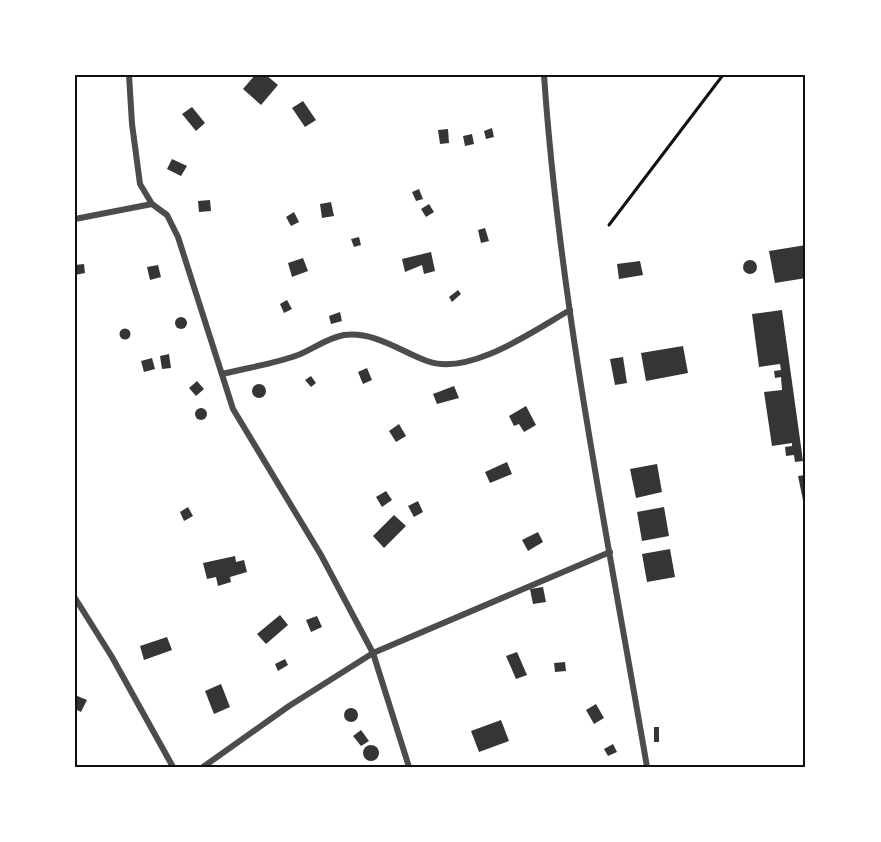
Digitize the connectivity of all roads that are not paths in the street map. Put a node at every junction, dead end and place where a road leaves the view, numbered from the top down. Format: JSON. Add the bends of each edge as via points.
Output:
{"nodes":[{"id":1,"x":129,"y":75,"type":"edge"},
{"id":2,"x":544,"y":75,"type":"edge"},
{"id":3,"x":152,"y":204,"type":"junction"},
{"id":4,"x":75,"y":219,"type":"edge"},
{"id":5,"x":570,"y":310,"type":"junction"},
{"id":6,"x":222,"y":374,"type":"junction"},
{"id":7,"x":610,"y":552,"type":"junction"},
{"id":8,"x":75,"y":598,"type":"edge"},
{"id":9,"x":373,"y":653,"type":"junction"},
{"id":10,"x":173,"y":767,"type":"edge"},
{"id":11,"x":203,"y":767,"type":"edge"},
{"id":12,"x":409,"y":767,"type":"edge"},
{"id":13,"x":647,"y":767,"type":"edge"}],
"edges":[{"from":1,"to":3,"type":"street","via":[[140,184]]},
{"from":2,"to":5,"type":"street","via":[[558,233]]},
{"from":3,"to":4,"type":"street"},
{"from":3,"to":6,"type":"street","via":[[166,215],[178,237]]},
{"from":5,"to":6,"type":"street","via":[[498,352],[469,360],[436,363],[375,339],[345,335],[299,355]]},
{"from":5,"to":7,"type":"street"},
{"from":6,"to":9,"type":"street","via":[[233,409],[321,555]]},
{"from":7,"to":9,"type":"street"},
{"from":7,"to":13,"type":"street"},
{"from":8,"to":10,"type":"street"},
{"from":9,"to":11,"type":"street"},
{"from":9,"to":12,"type":"street"}]}
